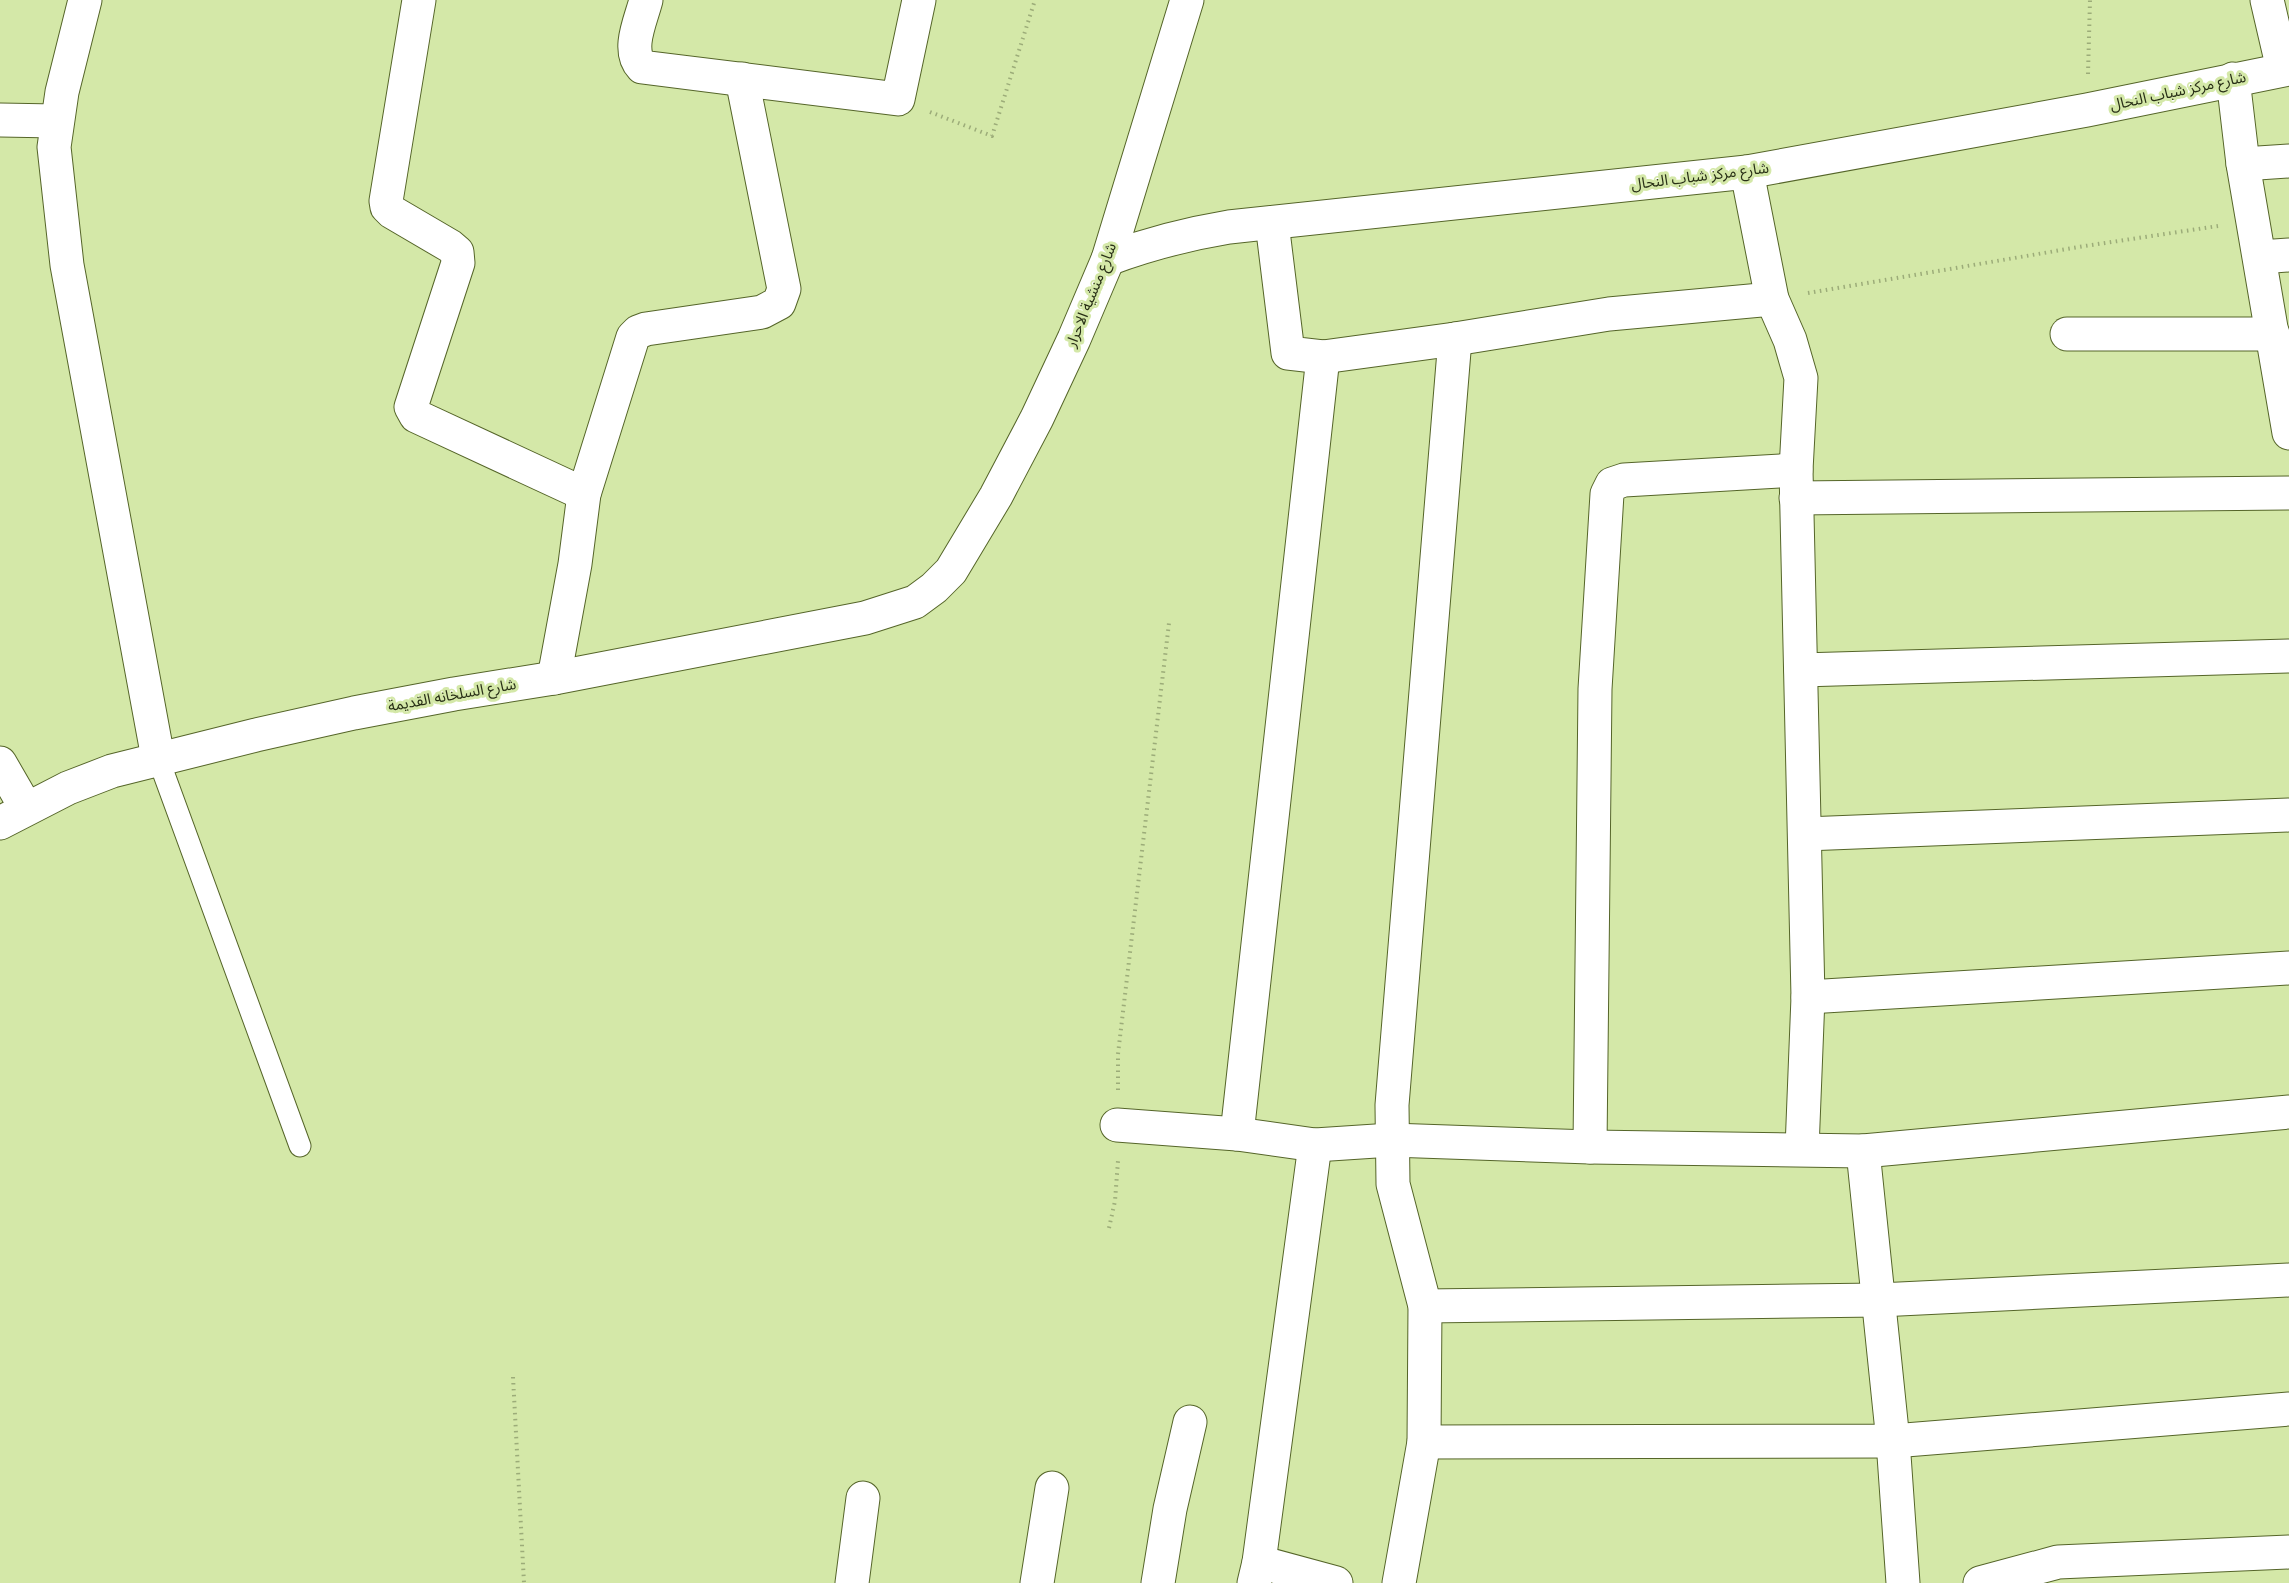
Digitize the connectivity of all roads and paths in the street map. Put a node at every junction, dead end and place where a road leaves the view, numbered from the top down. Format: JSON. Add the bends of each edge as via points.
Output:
{"nodes":[{"id":1,"x":85,"y":0,"type":"edge"},
{"id":2,"x":419,"y":0,"type":"edge"},
{"id":3,"x":646,"y":0,"type":"edge"},
{"id":4,"x":919,"y":0,"type":"edge"},
{"id":5,"x":1035,"y":0,"type":"edge"},
{"id":6,"x":1187,"y":0,"type":"edge"},
{"id":7,"x":2090,"y":0,"type":"edge"},
{"id":8,"x":2267,"y":0,"type":"edge"},
{"id":9,"x":2286,"y":69,"type":"edge"},
{"id":10,"x":741,"y":79,"type":"junction"},
{"id":11,"x":2233,"y":79,"type":"junction"},
{"id":12,"x":898,"y":99,"type":"junction"},
{"id":13,"x":2087,"y":110,"type":"junction"},
{"id":14,"x":0,"y":120,"type":"edge"},
{"id":15,"x":56,"y":121,"type":"junction"},
{"id":16,"x":2289,"y":161,"type":"edge"},
{"id":17,"x":2243,"y":164,"type":"junction"},
{"id":18,"x":1747,"y":172,"type":"junction"},
{"id":19,"x":2253,"y":220,"type":"junction"},
{"id":20,"x":1272,"y":222,"type":"junction"},
{"id":21,"x":2274,"y":256,"type":"edge"},
{"id":22,"x":1108,"y":259,"type":"junction"},
{"id":23,"x":1772,"y":299,"type":"junction"},
{"id":24,"x":2067,"y":334,"type":"dead end"},
{"id":25,"x":1455,"y":339,"type":"junction"},
{"id":26,"x":2280,"y":353,"type":"edge"},
{"id":27,"x":1323,"y":357,"type":"junction"},
{"id":28,"x":2289,"y":433,"type":"edge"},
{"id":29,"x":1796,"y":484,"type":"junction"},
{"id":30,"x":2289,"y":492,"type":"edge"},
{"id":31,"x":584,"y":494,"type":"junction"},
{"id":32,"x":915,"y":602,"type":"joint"},
{"id":33,"x":1169,"y":623,"type":"dead end"},
{"id":34,"x":2289,"y":656,"type":"edge"},
{"id":35,"x":1801,"y":670,"type":"junction"},
{"id":36,"x":554,"y":678,"type":"junction"},
{"id":37,"x":158,"y":758,"type":"junction"},
{"id":38,"x":0,"y":763,"type":"edge"},
{"id":39,"x":2289,"y":815,"type":"edge"},
{"id":40,"x":13,"y":816,"type":"edge"},
{"id":41,"x":1805,"y":834,"type":"junction"},
{"id":42,"x":2289,"y":968,"type":"edge"},
{"id":43,"x":1809,"y":997,"type":"junction"},
{"id":44,"x":2289,"y":1112,"type":"edge"},
{"id":45,"x":1117,"y":1125,"type":"junction"},
{"id":46,"x":1237,"y":1134,"type":"junction"},
{"id":47,"x":1392,"y":1140,"type":"junction"},
{"id":48,"x":1315,"y":1145,"type":"junction"},
{"id":49,"x":300,"y":1146,"type":"dead end"},
{"id":50,"x":1590,"y":1147,"type":"junction"},
{"id":51,"x":1802,"y":1149,"type":"junction"},
{"id":52,"x":1863,"y":1151,"type":"junction"},
{"id":53,"x":1109,"y":1228,"type":"dead end"},
{"id":54,"x":2289,"y":1280,"type":"edge"},
{"id":55,"x":1879,"y":1300,"type":"junction"},
{"id":56,"x":1425,"y":1306,"type":"junction"},
{"id":57,"x":513,"y":1377,"type":"dead end"},
{"id":58,"x":2289,"y":1409,"type":"edge"},
{"id":59,"x":1190,"y":1422,"type":"dead end"},
{"id":60,"x":1893,"y":1441,"type":"junction"},
{"id":61,"x":1424,"y":1442,"type":"junction"},
{"id":62,"x":1052,"y":1488,"type":"dead end"},
{"id":63,"x":863,"y":1498,"type":"dead end"},
{"id":64,"x":2289,"y":1552,"type":"edge"},
{"id":65,"x":1256,"y":1573,"type":"edge"},
{"id":66,"x":524,"y":1583,"type":"edge"},
{"id":67,"x":852,"y":1583,"type":"edge"},
{"id":68,"x":1037,"y":1583,"type":"edge"},
{"id":69,"x":1158,"y":1583,"type":"edge"},
{"id":70,"x":1336,"y":1583,"type":"edge"},
{"id":71,"x":1399,"y":1583,"type":"edge"},
{"id":72,"x":1903,"y":1583,"type":"edge"},
{"id":73,"x":1980,"y":1583,"type":"edge"}],
"edges":[{"from":1,"to":15,"type":"street"},
{"from":2,"to":31,"type":"street","via":[[386,201],[392,212],[457,252],[458,263],[411,407],[416,416]]},
{"from":3,"to":10,"type":"street","via":[[633,52],[642,67]]},
{"from":4,"to":12,"type":"street"},
{"from":5,"to":12,"type":"path","via":[[992,136]]},
{"from":6,"to":22,"type":"street","name":"شارع منشية الاحرار"},
{"from":7,"to":13,"type":"path"},
{"from":8,"to":9,"type":"street"},
{"from":9,"to":11,"type":"street","name":"شارع مركز شباب النحال"},
{"from":10,"to":12,"type":"street"},
{"from":10,"to":31,"type":"street","via":[[784,289],[782,296],[779,303],[762,312],[638,332],[633,337]]},
{"from":11,"to":13,"type":"street","name":"شارع مركز شباب النحال"},
{"from":11,"to":17,"type":"street"},
{"from":13,"to":18,"type":"street","name":"شارع مركز شباب النحال"},
{"from":14,"to":15,"type":"street"},
{"from":15,"to":37,"type":"street","via":[[54,147],[67,265]]},
{"from":16,"to":17,"type":"street"},
{"from":17,"to":19,"type":"street"},
{"from":18,"to":20,"type":"street","name":"شارع مركز شباب النحال"},
{"from":18,"to":23,"type":"street"},
{"from":19,"to":21,"type":"street"},
{"from":19,"to":23,"type":"path"},
{"from":20,"to":22,"type":"street","name":"شارع مركز شباب النحال","via":[[1188,234]]},
{"from":20,"to":27,"type":"street","via":[[1288,353]]},
{"from":21,"to":26,"type":"street"},
{"from":22,"to":32,"type":"street","name":"شارع منشية الاحرار","via":[[1037,418],[996,496],[951,571]]},
{"from":23,"to":25,"type":"street","via":[[1609,314]]},
{"from":23,"to":29,"type":"street","via":[[1801,378]]},
{"from":24,"to":26,"type":"street"},
{"from":25,"to":27,"type":"street"},
{"from":25,"to":47,"type":"street"},
{"from":26,"to":28,"type":"street"},
{"from":27,"to":46,"type":"street"},
{"from":29,"to":30,"type":"street"},
{"from":29,"to":35,"type":"street"},
{"from":29,"to":50,"type":"street","via":[[1624,480],[1612,484],[1607,494],[1595,689]]},
{"from":31,"to":36,"type":"street"},
{"from":32,"to":36,"type":"street","name":"شارع السلخانه القديمة","via":[[865,618]]},
{"from":33,"to":45,"type":"path","via":[[1118,1054]]},
{"from":34,"to":35,"type":"street"},
{"from":35,"to":41,"type":"street"},
{"from":36,"to":37,"type":"street","name":"شارع السلخانه القديمة","via":[[354,713]]},
{"from":37,"to":40,"type":"street","name":"شارع السلخانه القديمة","via":[[68,788]]},
{"from":37,"to":49,"type":"lane"},
{"from":38,"to":40,"type":"street"},
{"from":39,"to":41,"type":"street"},
{"from":41,"to":43,"type":"street"},
{"from":42,"to":43,"type":"street"},
{"from":43,"to":51,"type":"street"},
{"from":44,"to":52,"type":"street"},
{"from":45,"to":46,"type":"street"},
{"from":45,"to":53,"type":"path","via":[[1118,1175]]},
{"from":46,"to":48,"type":"street"},
{"from":47,"to":48,"type":"street"},
{"from":47,"to":50,"type":"street"},
{"from":47,"to":56,"type":"street","via":[[1393,1184]]},
{"from":48,"to":65,"type":"street"},
{"from":50,"to":51,"type":"street"},
{"from":51,"to":52,"type":"street"},
{"from":52,"to":55,"type":"street"},
{"from":54,"to":55,"type":"street"},
{"from":55,"to":56,"type":"street"},
{"from":55,"to":60,"type":"street"},
{"from":56,"to":61,"type":"street"},
{"from":57,"to":66,"type":"path"},
{"from":58,"to":60,"type":"street"},
{"from":59,"to":69,"type":"street"},
{"from":60,"to":61,"type":"street"},
{"from":60,"to":72,"type":"street"},
{"from":61,"to":71,"type":"street"},
{"from":62,"to":68,"type":"street"},
{"from":63,"to":67,"type":"street"},
{"from":64,"to":73,"type":"street","via":[[2058,1562]]},
{"from":65,"to":70,"type":"street"}]}
